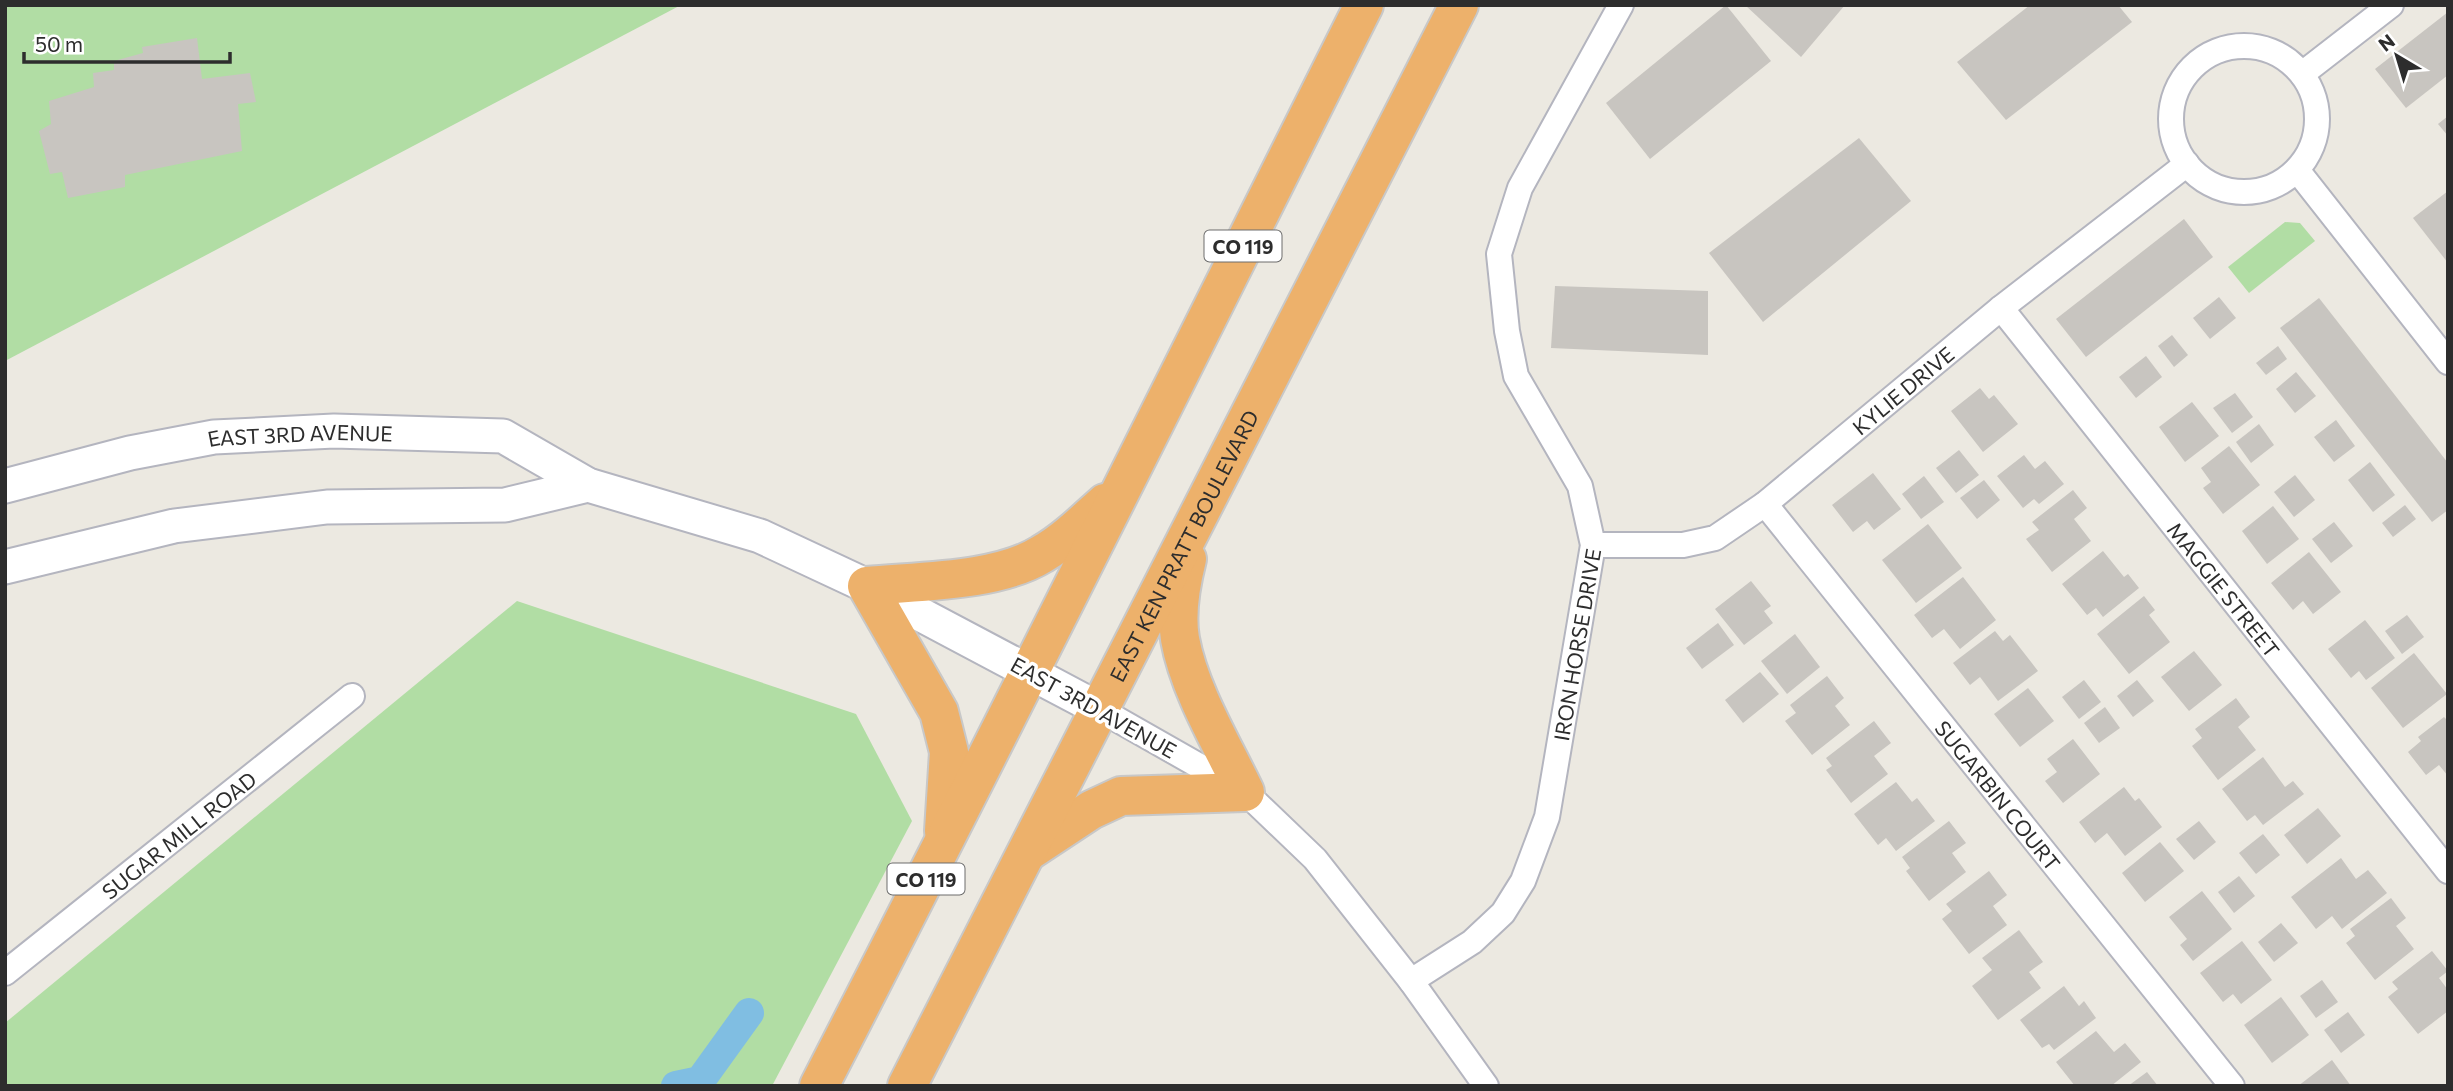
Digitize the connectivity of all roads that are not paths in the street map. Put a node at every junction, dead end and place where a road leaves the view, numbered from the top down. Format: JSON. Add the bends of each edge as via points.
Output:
{"nodes":[{"id":1,"x":1364,"y":5,"type":"edge"},
{"id":2,"x":1459,"y":5,"type":"edge"},
{"id":3,"x":1621,"y":5,"type":"edge"},
{"id":4,"x":2391,"y":5,"type":"edge"},
{"id":5,"x":2302,"y":74,"type":"junction"},
{"id":6,"x":2187,"y":164,"type":"junction"},
{"id":7,"x":2297,"y":170,"type":"junction"},
{"id":8,"x":2001,"y":308,"type":"junction"},
{"id":9,"x":2448,"y":362,"type":"edge"},
{"id":10,"x":588,"y":485,"type":"junction"},
{"id":11,"x":5,"y":486,"type":"edge"},
{"id":12,"x":1122,"y":488,"type":"junction"},
{"id":13,"x":1765,"y":504,"type":"junction"},
{"id":14,"x":1195,"y":523,"type":"junction"},
{"id":15,"x":1593,"y":545,"type":"junction"},
{"id":16,"x":5,"y":567,"type":"edge"},
{"id":17,"x":867,"y":586,"type":"junction"},
{"id":18,"x":1032,"y":673,"type":"junction"},
{"id":19,"x":352,"y":696,"type":"dead end"},
{"id":20,"x":1099,"y":709,"type":"junction"},
{"id":21,"x":1245,"y":792,"type":"junction"},
{"id":22,"x":942,"y":847,"type":"junction"},
{"id":23,"x":1025,"y":854,"type":"junction"},
{"id":24,"x":2448,"y":871,"type":"edge"},
{"id":25,"x":5,"y":973,"type":"edge"},
{"id":26,"x":1411,"y":981,"type":"junction"},
{"id":27,"x":819,"y":1086,"type":"edge"},
{"id":28,"x":907,"y":1086,"type":"edge"},
{"id":29,"x":1486,"y":1086,"type":"edge"},
{"id":30,"x":2232,"y":1086,"type":"edge"}],
"edges":[{"from":1,"to":12,"type":"highway","number":"CO 119"},
{"from":2,"to":14,"type":"highway","name":"EAST KEN PRATT BOULEVARD"},
{"from":3,"to":15,"type":"street","name":"IRON HORSE DRIVE","via":[[1520,188],[1499,254],[1516,376],[1580,486]]},
{"from":4,"to":5,"type":"street"},
{"from":5,"to":6,"type":"street","via":[[2271,51],[2246,46],[2221,50],[2200,61],[2183,80],[2173,103],[2171,129]]},
{"from":5,"to":7,"type":"street","via":[[2316,104],[2317,129]]},
{"from":6,"to":7,"type":"street","via":[[2198,177],[2220,189],[2245,193],[2270,188]]},
{"from":6,"to":8,"type":"street","name":"KYLIE DRIVE"},
{"from":7,"to":9,"type":"street"},
{"from":8,"to":13,"type":"street","name":"KYLIE DRIVE"},
{"from":8,"to":24,"type":"street","name":"MAGGIE STREET"},
{"from":10,"to":11,"type":"main road","name":"EAST 3RD AVENUE","via":[[503,436],[334,430],[214,437],[130,453]]},
{"from":10,"to":16,"type":"main road","via":[[505,505],[327,507],[174,526]]},
{"from":10,"to":17,"type":"main road","name":"EAST 3RD AVENUE","via":[[760,536]]},
{"from":12,"to":17,"type":"highway","via":[[1040,556],[1006,569]]},
{"from":12,"to":18,"type":"highway","number":"CO 119"},
{"from":13,"to":15,"type":"street","name":"KYLIE DRIVE","via":[[1715,538],[1683,545]]},
{"from":13,"to":30,"type":"street","name":"SUGARBIN COURT"},
{"from":14,"to":20,"type":"highway","name":"EAST KEN PRATT BOULEVARD"},
{"from":14,"to":21,"type":"highway","via":[[1182,580],[1180,639],[1198,695]]},
{"from":15,"to":26,"type":"street","name":"IRON HORSE DRIVE","via":[[1547,817],[1523,881],[1503,913],[1472,942]]},
{"from":17,"to":18,"type":"main road","name":"EAST 3RD AVENUE"},
{"from":17,"to":22,"type":"highway","via":[[939,712],[949,752]]},
{"from":18,"to":20,"type":"main road","name":"EAST 3RD AVENUE"},
{"from":18,"to":22,"type":"highway","number":"CO 119"},
{"from":19,"to":25,"type":"street","name":"SUGAR MILL ROAD"},
{"from":20,"to":21,"type":"street","name":"EAST 3RD AVENUE"},
{"from":20,"to":23,"type":"highway","name":"EAST KEN PRATT BOULEVARD"},
{"from":21,"to":23,"type":"highway","via":[[1121,796],[1091,810]]},
{"from":21,"to":26,"type":"street","name":"EAST 3RD AVENUE","via":[[1315,859]]},
{"from":22,"to":27,"type":"highway","number":"CO 119"},
{"from":23,"to":28,"type":"highway","name":"EAST KEN PRATT BOULEVARD"},
{"from":26,"to":29,"type":"street","name":"EAST 3RD AVENUE"}]}
